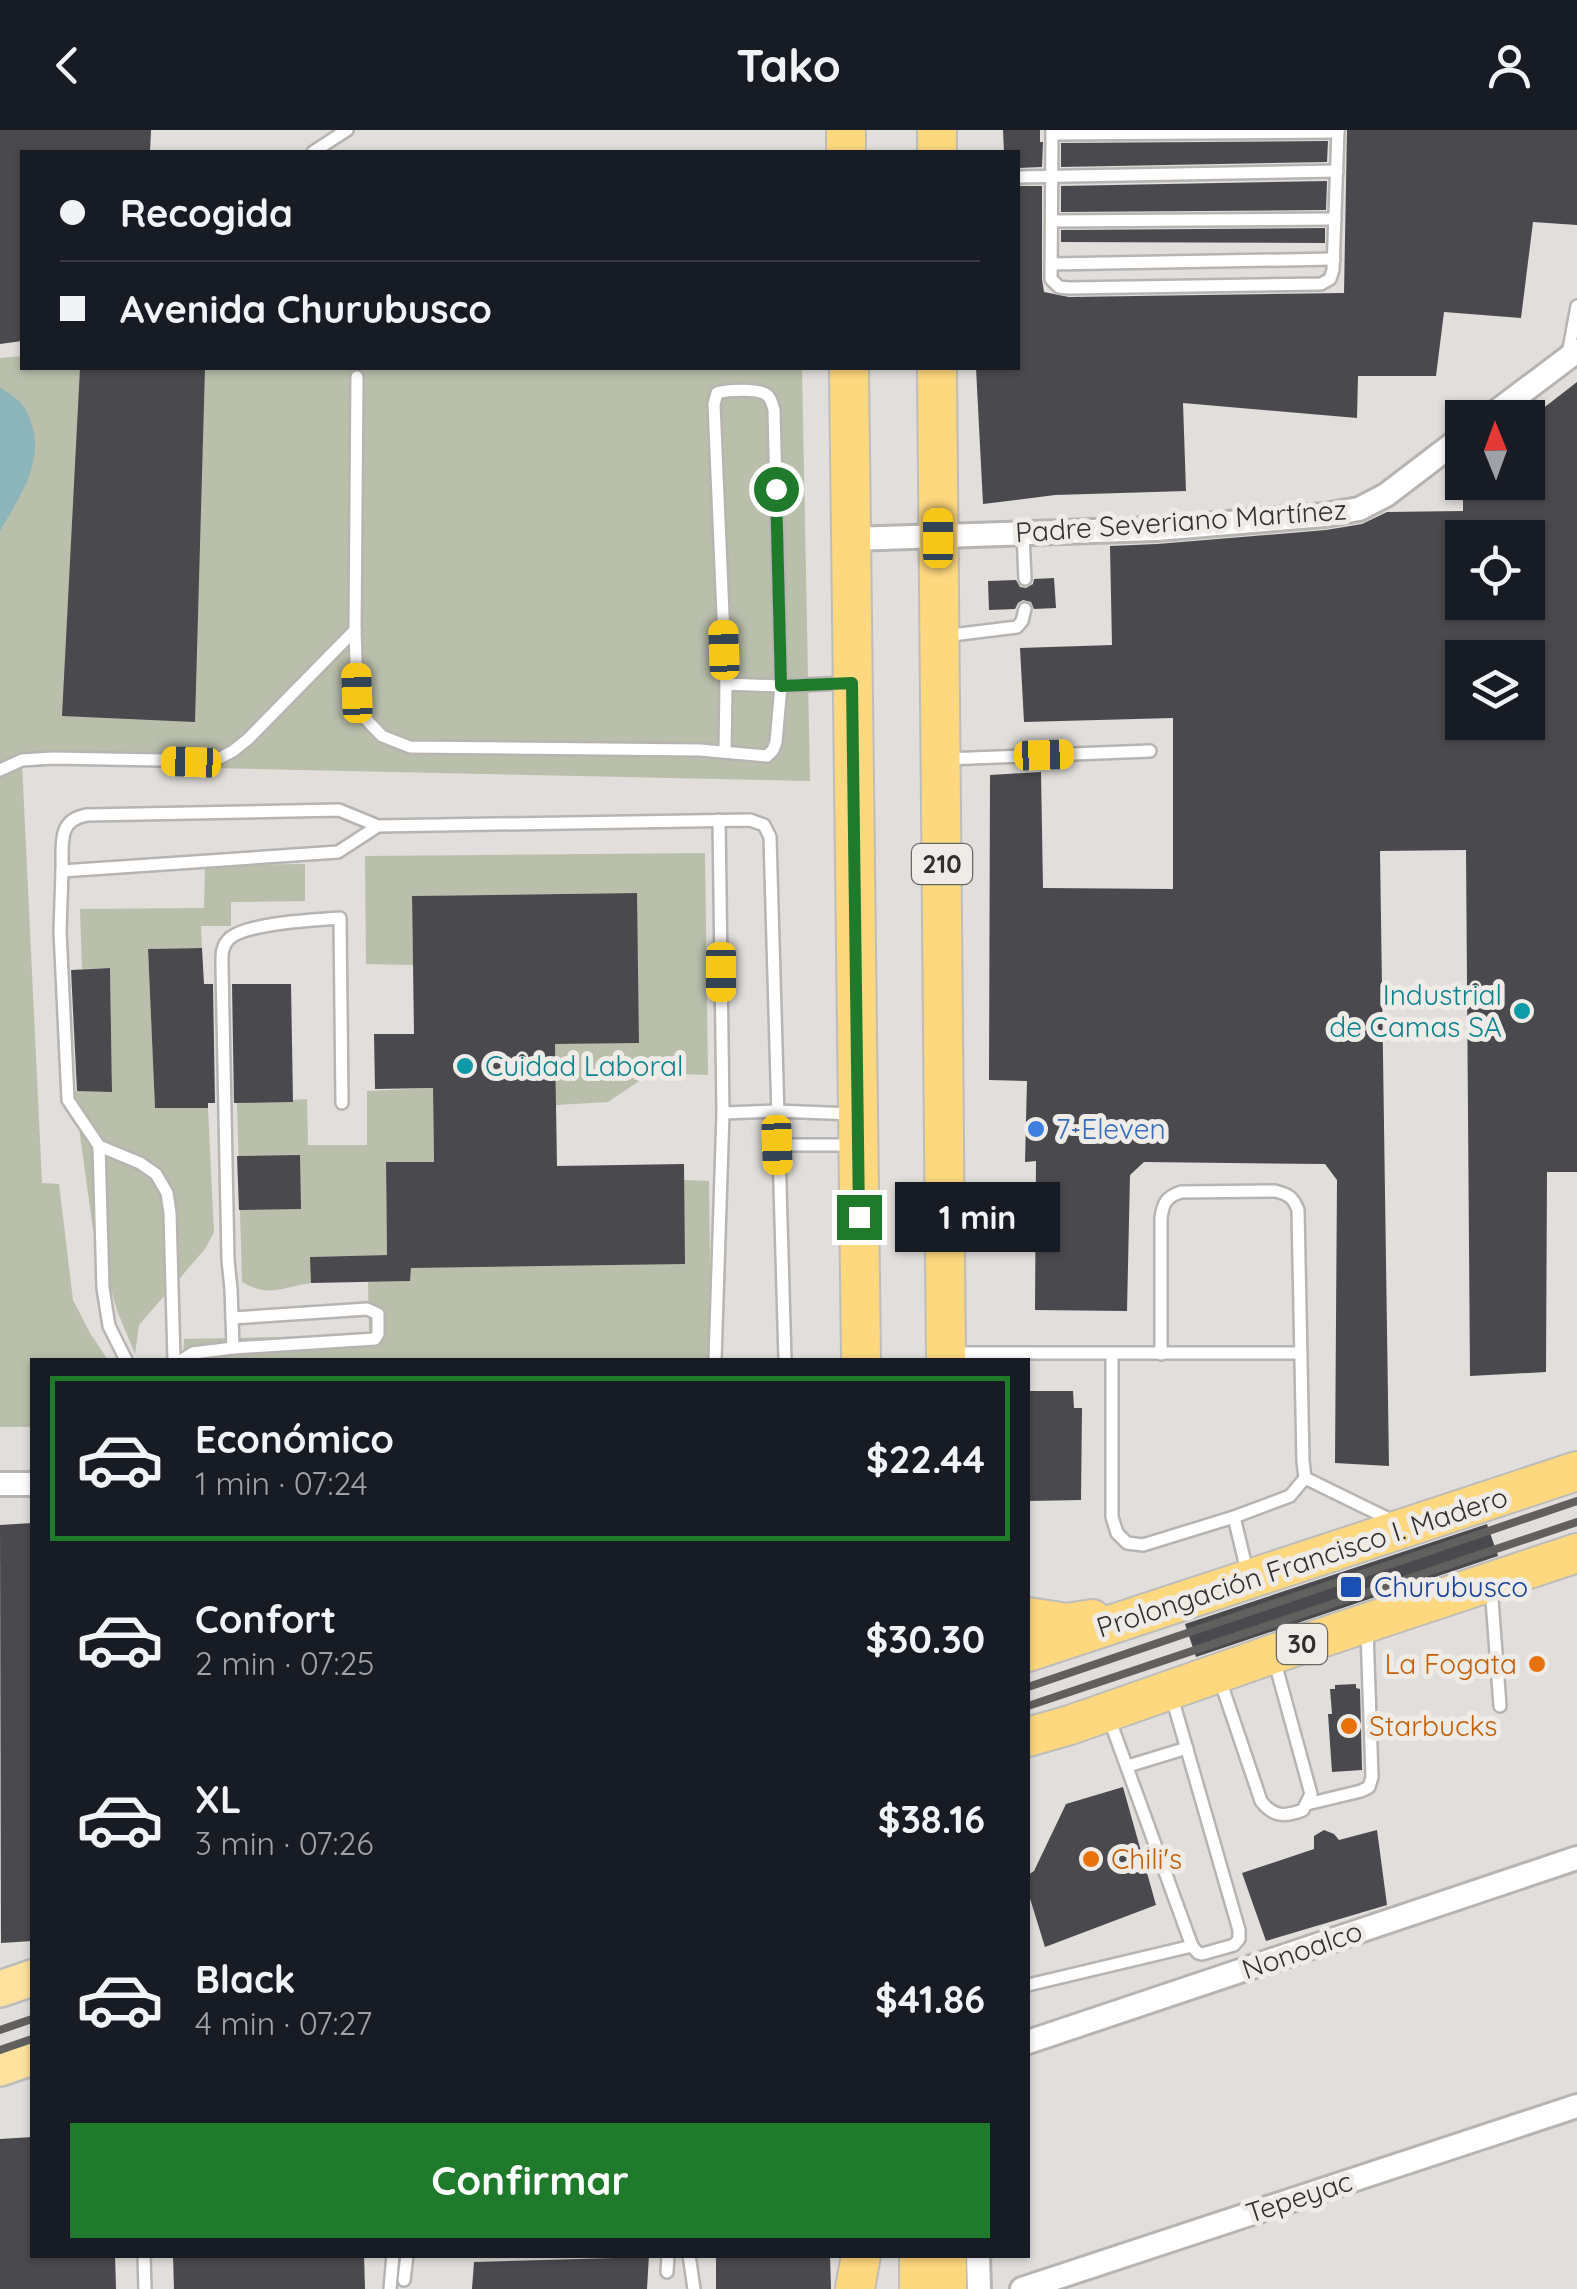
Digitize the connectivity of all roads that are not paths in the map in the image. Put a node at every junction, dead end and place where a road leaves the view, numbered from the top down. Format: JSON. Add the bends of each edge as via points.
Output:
{"nodes":[{"id":1,"x":346,"y":130,"type":"edge"},
{"id":2,"x":1338,"y":131,"type":"edge"},
{"id":3,"x":1052,"y":132,"type":"edge"},
{"id":4,"x":315,"y":150,"type":"edge"},
{"id":5,"x":1337,"y":171,"type":"junction"},
{"id":6,"x":1020,"y":177,"type":"edge"},
{"id":7,"x":1053,"y":178,"type":"junction"},
{"id":8,"x":1335,"y":219,"type":"junction"},
{"id":9,"x":1052,"y":221,"type":"junction"},
{"id":10,"x":1334,"y":259,"type":"junction"},
{"id":11,"x":1051,"y":264,"type":"junction"},
{"id":12,"x":1577,"y":306,"type":"edge"},
{"id":13,"x":1572,"y":355,"type":"edge"},
{"id":14,"x":849,"y":370,"type":"edge"},
{"id":15,"x":937,"y":370,"type":"edge"},
{"id":16,"x":357,"y":376,"type":"dead end"},
{"id":17,"x":1512,"y":400,"type":"edge"},
{"id":18,"x":1445,"y":450,"type":"edge"},
{"id":19,"x":1023,"y":534,"type":"junction"},
{"id":20,"x":938,"y":538,"type":"junction"},
{"id":21,"x":851,"y":539,"type":"junction"},
{"id":22,"x":1025,"y":579,"type":"dead end"},
{"id":23,"x":1024,"y":609,"type":"dead end"},
{"id":24,"x":355,"y":630,"type":"junction"},
{"id":25,"x":940,"y":636,"type":"junction"},
{"id":26,"x":852,"y":683,"type":"junction"},
{"id":27,"x":726,"y":684,"type":"junction"},
{"id":28,"x":781,"y":686,"type":"junction"},
{"id":29,"x":726,"y":752,"type":"junction"},
{"id":30,"x":1150,"y":752,"type":"dead end"},
{"id":31,"x":941,"y":759,"type":"junction"},
{"id":32,"x":0,"y":770,"type":"edge"},
{"id":33,"x":719,"y":820,"type":"junction"},
{"id":34,"x":378,"y":826,"type":"junction"},
{"id":35,"x":62,"y":871,"type":"junction"},
{"id":36,"x":342,"y":1104,"type":"dead end"},
{"id":37,"x":776,"y":1112,"type":"junction"},
{"id":38,"x":723,"y":1113,"type":"junction"},
{"id":39,"x":858,"y":1130,"type":"junction"},
{"id":40,"x":777,"y":1145,"type":"junction"},
{"id":41,"x":99,"y":1146,"type":"junction"},
{"id":42,"x":233,"y":1318,"type":"junction"},
{"id":43,"x":233,"y":1348,"type":"junction"},
{"id":44,"x":1112,"y":1354,"type":"junction"},
{"id":45,"x":1161,"y":1354,"type":"junction"},
{"id":46,"x":1302,"y":1354,"type":"junction"},
{"id":47,"x":946,"y":1356,"type":"edge"},
{"id":48,"x":125,"y":1358,"type":"edge"},
{"id":49,"x":174,"y":1358,"type":"edge"},
{"id":50,"x":185,"y":1358,"type":"edge"},
{"id":51,"x":714,"y":1358,"type":"edge"},
{"id":52,"x":785,"y":1358,"type":"edge"},
{"id":53,"x":861,"y":1358,"type":"edge"},
{"id":54,"x":1577,"y":1471,"type":"edge"},
{"id":55,"x":1306,"y":1478,"type":"junction"},
{"id":56,"x":0,"y":1484,"type":"edge"},
{"id":57,"x":30,"y":1484,"type":"edge"},
{"id":58,"x":1234,"y":1517,"type":"junction"},
{"id":59,"x":1408,"y":1528,"type":"junction"},
{"id":60,"x":1577,"y":1553,"type":"edge"},
{"id":61,"x":1249,"y":1580,"type":"junction"},
{"id":62,"x":1490,"y":1582,"type":"junction"},
{"id":63,"x":1163,"y":1608,"type":"junction"},
{"id":64,"x":1030,"y":1617,"type":"edge"},
{"id":65,"x":1366,"y":1623,"type":"junction"},
{"id":66,"x":1030,"y":1651,"type":"edge"},
{"id":67,"x":1273,"y":1654,"type":"junction"},
{"id":68,"x":1218,"y":1673,"type":"junction"},
{"id":69,"x":1170,"y":1690,"type":"junction"},
{"id":70,"x":1500,"y":1706,"type":"dead end"},
{"id":71,"x":1106,"y":1712,"type":"junction"},
{"id":72,"x":1030,"y":1736,"type":"edge"},
{"id":73,"x":1188,"y":1748,"type":"junction"},
{"id":74,"x":1128,"y":1766,"type":"junction"},
{"id":75,"x":1308,"y":1804,"type":"junction"},
{"id":76,"x":1577,"y":1858,"type":"edge"},
{"id":77,"x":1192,"y":1946,"type":"junction"},
{"id":78,"x":30,"y":1979,"type":"edge"},
{"id":79,"x":1030,"y":1985,"type":"edge"},
{"id":80,"x":0,"y":1989,"type":"edge"},
{"id":81,"x":1030,"y":2041,"type":"edge"},
{"id":82,"x":30,"y":2058,"type":"edge"},
{"id":83,"x":0,"y":2068,"type":"edge"},
{"id":84,"x":1577,"y":2106,"type":"edge"},
{"id":85,"x":144,"y":2258,"type":"edge"},
{"id":86,"x":393,"y":2258,"type":"edge"},
{"id":87,"x":407,"y":2258,"type":"edge"},
{"id":88,"x":668,"y":2258,"type":"edge"},
{"id":89,"x":690,"y":2258,"type":"edge"},
{"id":90,"x":860,"y":2258,"type":"edge"},
{"id":91,"x":881,"y":2258,"type":"edge"},
{"id":92,"x":919,"y":2258,"type":"edge"},
{"id":93,"x":946,"y":2258,"type":"edge"},
{"id":94,"x":978,"y":2258,"type":"edge"},
{"id":95,"x":667,"y":2272,"type":"dead end"},
{"id":96,"x":404,"y":2280,"type":"dead end"},
{"id":97,"x":146,"y":2289,"type":"edge"},
{"id":98,"x":390,"y":2289,"type":"edge"},
{"id":99,"x":694,"y":2289,"type":"edge"},
{"id":100,"x":855,"y":2289,"type":"edge"},
{"id":101,"x":882,"y":2289,"type":"edge"},
{"id":102,"x":919,"y":2289,"type":"edge"},
{"id":103,"x":947,"y":2289,"type":"edge"},
{"id":104,"x":978,"y":2289,"type":"edge"},
{"id":105,"x":1022,"y":2289,"type":"edge"}],
"edges":[{"from":1,"to":4,"type":"lane"},
{"from":2,"to":3,"type":"lane"},
{"from":2,"to":5,"type":"lane"},
{"from":3,"to":7,"type":"lane"},
{"from":5,"to":7,"type":"lane"},
{"from":5,"to":8,"type":"lane"},
{"from":6,"to":7,"type":"lane"},
{"from":7,"to":9,"type":"lane"},
{"from":8,"to":9,"type":"lane"},
{"from":8,"to":10,"type":"lane"},
{"from":9,"to":11,"type":"lane"},
{"from":10,"to":11,"type":"lane"},
{"from":10,"to":11,"type":"lane","via":[[1330,280],[1321,284],[1069,288],[1051,278]]},
{"from":12,"to":13,"type":"lane"},
{"from":13,"to":17,"type":"street"},
{"from":14,"to":21,"type":"highway"},
{"from":15,"to":20,"type":"highway","number":"210"},
{"from":16,"to":24,"type":"lane"},
{"from":18,"to":19,"type":"street","name":"Padre Severiano Martínez","via":[[1359,509]]},
{"from":19,"to":20,"type":"street","name":"Padre Severiano Martínez"},
{"from":19,"to":22,"type":"lane"},
{"from":20,"to":21,"type":"street","name":"Padre Severiano Martínez"},
{"from":20,"to":25,"type":"highway","number":"210"},
{"from":21,"to":26,"type":"highway"},
{"from":23,"to":25,"type":"lane","via":[[1017,626]]},
{"from":24,"to":29,"type":"lane","via":[[364,717],[382,736],[410,748]]},
{"from":24,"to":32,"type":"lane","via":[[248,739],[214,761],[54,758]]},
{"from":25,"to":31,"type":"highway","number":"210"},
{"from":26,"to":28,"type":"lane"},
{"from":26,"to":39,"type":"highway"},
{"from":27,"to":28,"type":"lane"},
{"from":27,"to":28,"type":"lane","via":[[714,404],[716,393],[726,390],[764,393],[774,410]]},
{"from":27,"to":29,"type":"lane"},
{"from":28,"to":29,"type":"lane","via":[[773,750],[767,756]]},
{"from":30,"to":31,"type":"lane"},
{"from":31,"to":47,"type":"highway","number":"210"},
{"from":33,"to":34,"type":"lane"},
{"from":33,"to":37,"type":"lane","via":[[750,820],[770,836]]},
{"from":33,"to":38,"type":"lane"},
{"from":34,"to":35,"type":"lane","via":[[338,852]]},
{"from":34,"to":35,"type":"lane","via":[[339,810],[75,817],[63,835]]},
{"from":35,"to":41,"type":"lane","via":[[68,1100]]},
{"from":36,"to":42,"type":"lane","via":[[340,918],[233,935],[222,947],[222,967]]},
{"from":37,"to":38,"type":"lane"},
{"from":37,"to":39,"type":"lane"},
{"from":37,"to":40,"type":"lane"},
{"from":38,"to":51,"type":"lane"},
{"from":39,"to":40,"type":"lane"},
{"from":39,"to":53,"type":"highway"},
{"from":40,"to":52,"type":"lane"},
{"from":41,"to":48,"type":"lane","via":[[103,1288],[109,1326]]},
{"from":41,"to":49,"type":"lane","via":[[156,1174],[167,1193]]},
{"from":42,"to":43,"type":"lane"},
{"from":42,"to":43,"type":"lane","via":[[367,1309],[378,1314],[375,1339]]},
{"from":43,"to":50,"type":"lane"},
{"from":44,"to":45,"type":"lane"},
{"from":44,"to":47,"type":"lane"},
{"from":44,"to":58,"type":"lane","via":[[1117,1533],[1143,1546]]},
{"from":45,"to":46,"type":"lane"},
{"from":45,"to":46,"type":"lane","via":[[1162,1205],[1181,1192],[1275,1191],[1288,1194],[1298,1210]]},
{"from":46,"to":55,"type":"lane"},
{"from":54,"to":59,"type":"highway","name":"Prolongación Francisco I. Madero"},
{"from":55,"to":58,"type":"lane","via":[[1290,1496]]},
{"from":55,"to":59,"type":"lane"},
{"from":56,"to":57,"type":"street"},
{"from":58,"to":61,"type":"lane"},
{"from":59,"to":61,"type":"highway","name":"Prolongación Francisco I. Madero"},
{"from":60,"to":62,"type":"highway","number":"30"},
{"from":61,"to":63,"type":"highway","name":"Prolongación Francisco I. Madero"},
{"from":62,"to":65,"type":"highway","number":"30"},
{"from":62,"to":70,"type":"lane"},
{"from":63,"to":64,"type":"highway","via":[[1067,1623]]},
{"from":63,"to":66,"type":"highway","name":"Prolongación Francisco I. Madero"},
{"from":65,"to":67,"type":"highway","number":"30"},
{"from":65,"to":75,"type":"lane","via":[[1369,1787]]},
{"from":67,"to":68,"type":"highway","number":"30"},
{"from":67,"to":75,"type":"lane","via":[[1308,1780]]},
{"from":68,"to":69,"type":"highway","number":"30"},
{"from":68,"to":75,"type":"lane","via":[[1261,1802],[1278,1815]]},
{"from":69,"to":71,"type":"highway","number":"30"},
{"from":69,"to":73,"type":"lane"},
{"from":71,"to":72,"type":"highway","number":"30"},
{"from":71,"to":74,"type":"lane"},
{"from":73,"to":74,"type":"lane"},
{"from":73,"to":77,"type":"lane","via":[[1240,1935],[1234,1945],[1208,1954]]},
{"from":74,"to":77,"type":"lane"},
{"from":76,"to":81,"type":"street","name":"Nonoalco"},
{"from":77,"to":79,"type":"lane"},
{"from":78,"to":80,"type":"main road"},
{"from":82,"to":83,"type":"main road"},
{"from":84,"to":105,"type":"street","name":"Tepeyac"},
{"from":85,"to":97,"type":"lane"},
{"from":86,"to":98,"type":"lane"},
{"from":87,"to":96,"type":"lane"},
{"from":88,"to":95,"type":"lane"},
{"from":89,"to":99,"type":"lane"},
{"from":90,"to":100,"type":"highway"},
{"from":91,"to":101,"type":"highway"},
{"from":92,"to":102,"type":"highway"},
{"from":93,"to":103,"type":"highway"},
{"from":94,"to":104,"type":"street"}]}
